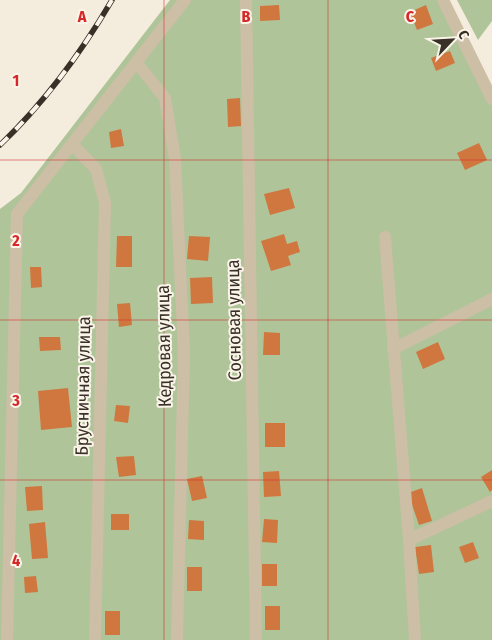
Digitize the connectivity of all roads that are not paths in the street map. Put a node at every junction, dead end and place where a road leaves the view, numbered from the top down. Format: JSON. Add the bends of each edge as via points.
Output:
{"nodes":[{"id":1,"x":185,"y":0,"type":"edge"},
{"id":2,"x":246,"y":0,"type":"edge"},
{"id":3,"x":443,"y":0,"type":"edge"},
{"id":4,"x":136,"y":62,"type":"junction"},
{"id":5,"x":492,"y":99,"type":"edge"},
{"id":6,"x":72,"y":144,"type":"junction"},
{"id":7,"x":385,"y":237,"type":"dead end"},
{"id":8,"x":492,"y":299,"type":"edge"},
{"id":9,"x":392,"y":349,"type":"junction"},
{"id":10,"x":492,"y":501,"type":"edge"},
{"id":11,"x":409,"y":540,"type":"junction"},
{"id":12,"x":7,"y":640,"type":"edge"},
{"id":13,"x":95,"y":640,"type":"edge"},
{"id":14,"x":177,"y":640,"type":"edge"},
{"id":15,"x":256,"y":640,"type":"edge"},
{"id":16,"x":415,"y":640,"type":"edge"}],
"edges":[{"from":1,"to":4,"type":"street"},
{"from":2,"to":15,"type":"street","name":"Сосновая улица"},
{"from":3,"to":5,"type":"street"},
{"from":4,"to":6,"type":"street"},
{"from":4,"to":14,"type":"street","name":"Кедровая улица","via":[[165,98],[175,159],[184,353]]},
{"from":6,"to":12,"type":"street","via":[[17,214]]},
{"from":6,"to":13,"type":"street","name":"Брусничная улица","via":[[96,170],[105,202]]},
{"from":7,"to":9,"type":"street"},
{"from":8,"to":9,"type":"street"},
{"from":9,"to":11,"type":"street"},
{"from":10,"to":11,"type":"street"},
{"from":11,"to":16,"type":"street"}]}
